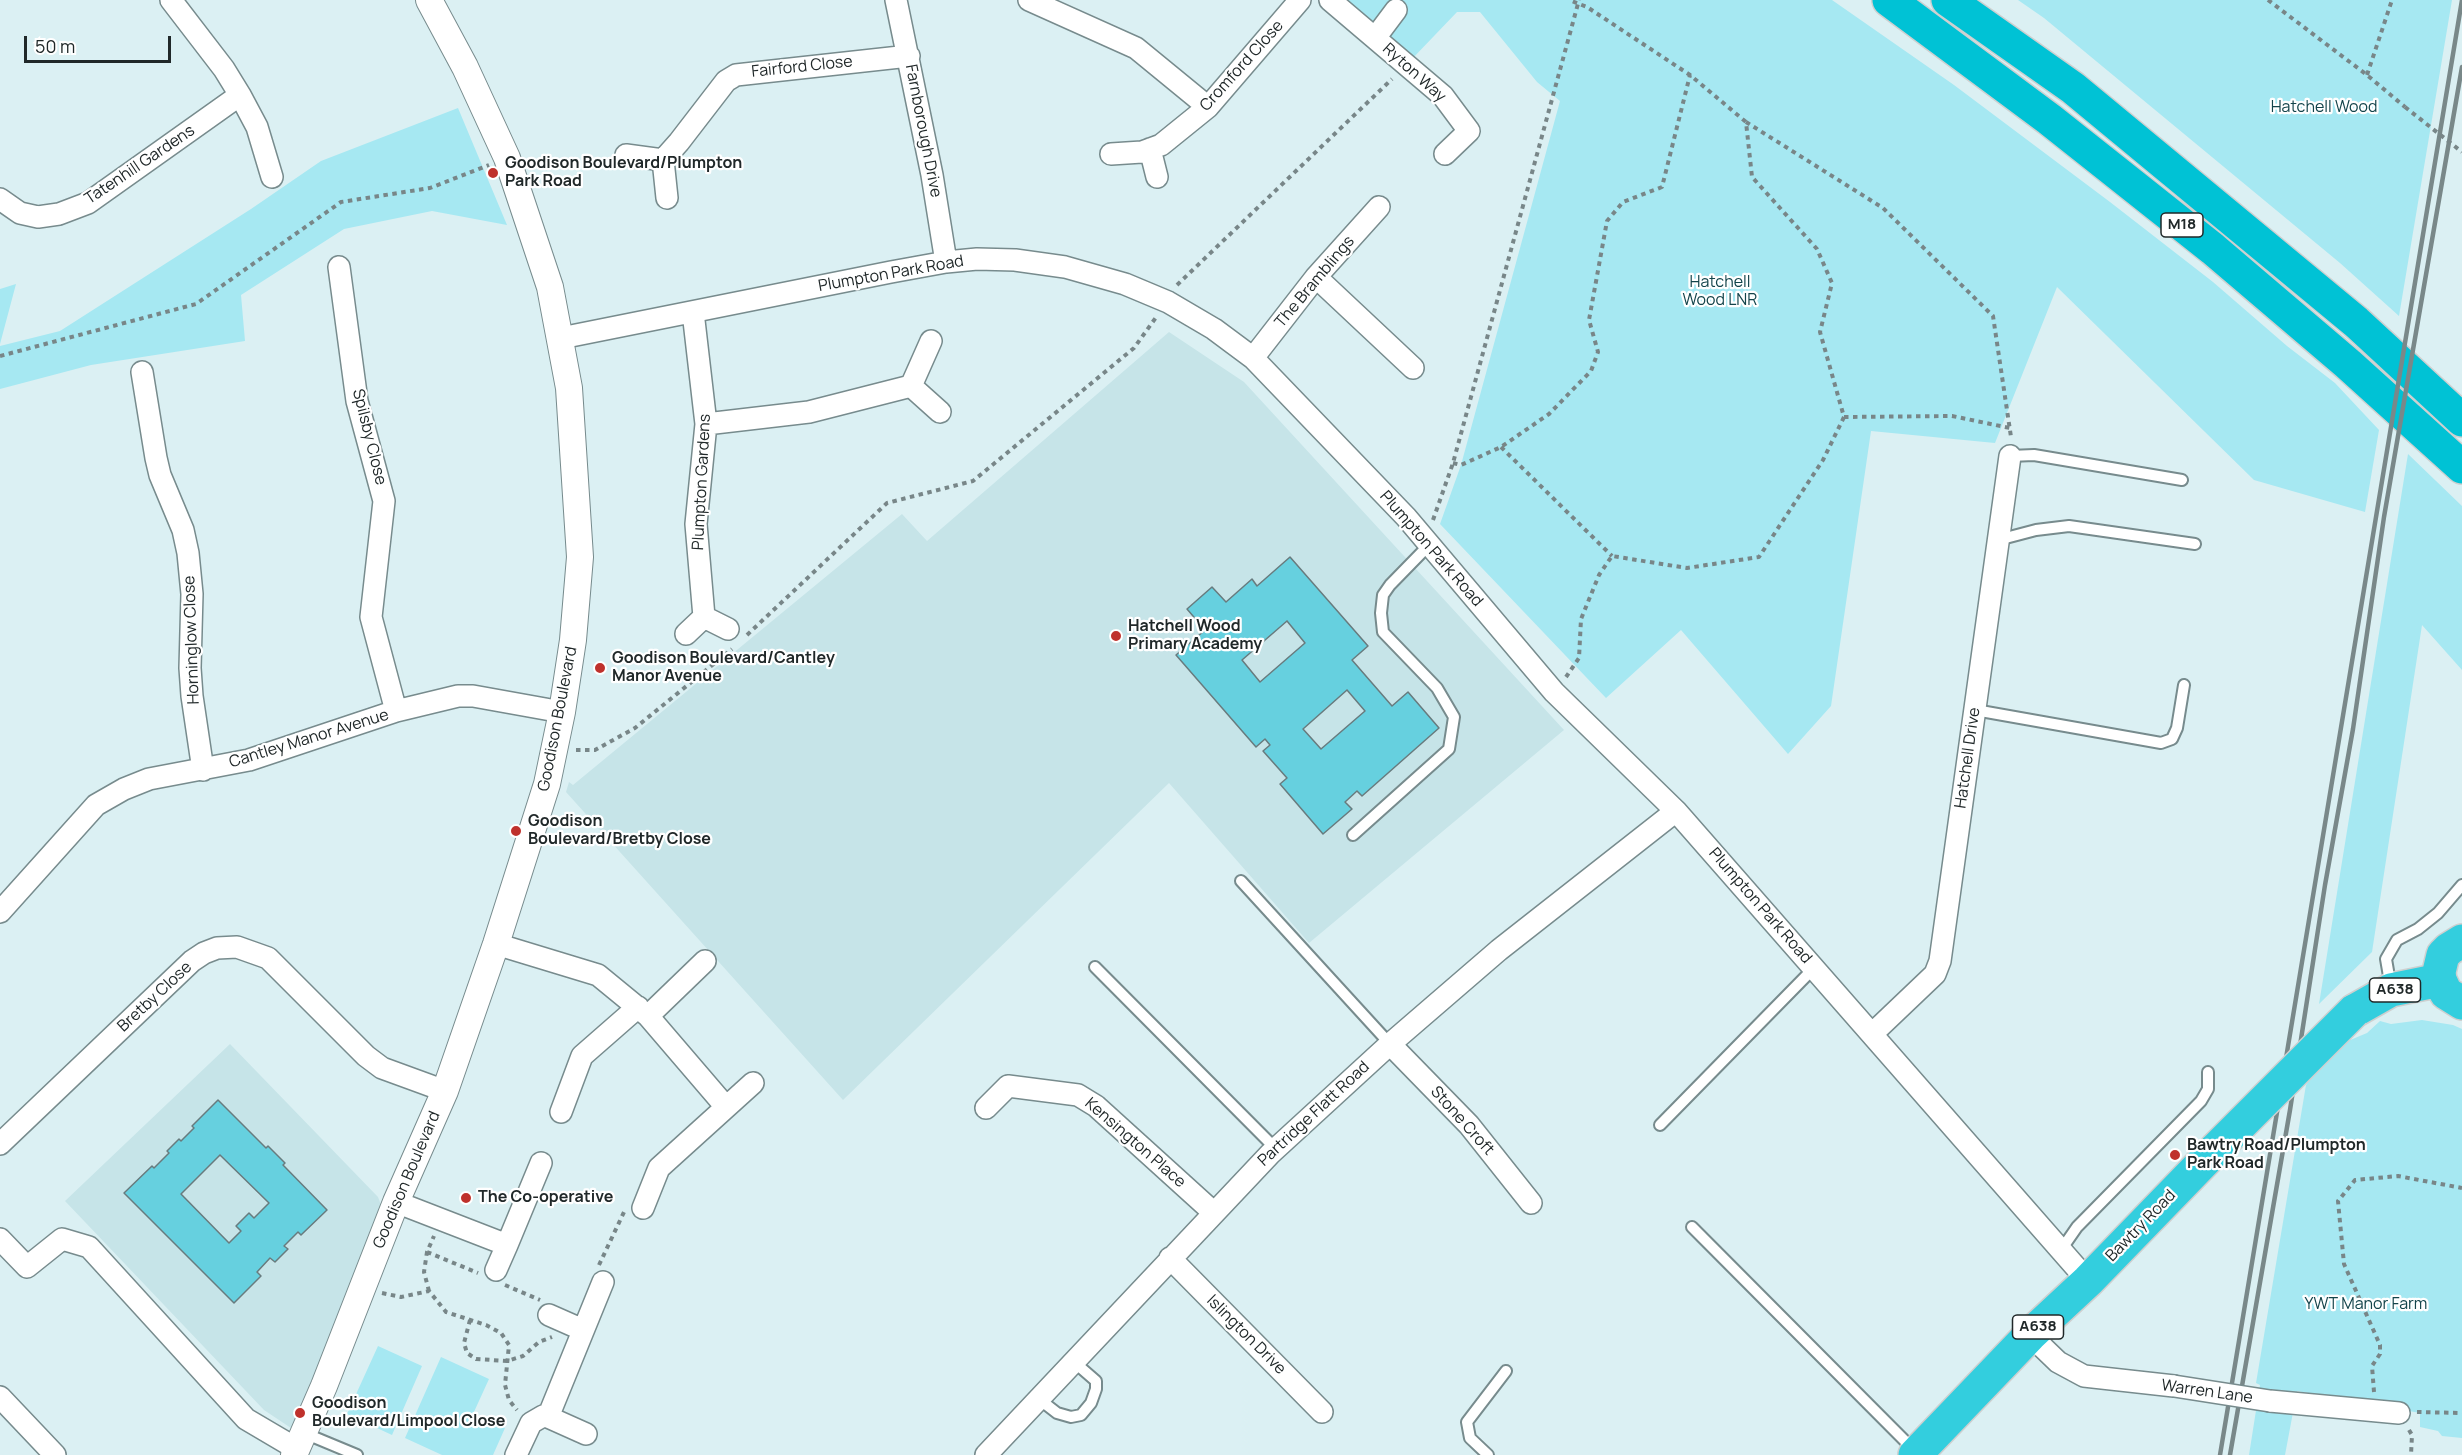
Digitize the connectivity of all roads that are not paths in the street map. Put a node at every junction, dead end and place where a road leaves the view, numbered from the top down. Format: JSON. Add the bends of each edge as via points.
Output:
{"nodes":[{"id":1,"x":171,"y":0,"type":"edge"},
{"id":2,"x":429,"y":0,"type":"edge"},
{"id":3,"x":896,"y":0,"type":"edge"},
{"id":4,"x":1029,"y":0,"type":"edge"},
{"id":5,"x":1300,"y":0,"type":"edge"},
{"id":6,"x":1330,"y":0,"type":"edge"},
{"id":7,"x":1889,"y":0,"type":"edge"},
{"id":8,"x":1948,"y":0,"type":"edge"},
{"id":9,"x":1396,"y":10,"type":"dead end"},
{"id":10,"x":1375,"y":38,"type":"junction"},
{"id":11,"x":909,"y":56,"type":"junction"},
{"id":12,"x":240,"y":94,"type":"junction"},
{"id":13,"x":1208,"y":107,"type":"junction"},
{"id":14,"x":1150,"y":149,"type":"junction"},
{"id":15,"x":1111,"y":154,"type":"dead end"},
{"id":16,"x":1445,"y":154,"type":"dead end"},
{"id":17,"x":626,"y":155,"type":"dead end"},
{"id":18,"x":663,"y":160,"type":"junction"},
{"id":19,"x":272,"y":177,"type":"dead end"},
{"id":20,"x":1157,"y":177,"type":"dead end"},
{"id":21,"x":667,"y":198,"type":"dead end"},
{"id":22,"x":0,"y":200,"type":"edge"},
{"id":23,"x":1379,"y":207,"type":"dead end"},
{"id":24,"x":946,"y":262,"type":"junction"},
{"id":25,"x":339,"y":267,"type":"dead end"},
{"id":26,"x":1316,"y":277,"type":"junction"},
{"id":27,"x":693,"y":312,"type":"junction"},
{"id":28,"x":561,"y":338,"type":"junction"},
{"id":29,"x":931,"y":341,"type":"dead end"},
{"id":30,"x":1253,"y":358,"type":"junction"},
{"id":31,"x":1413,"y":368,"type":"dead end"},
{"id":32,"x":142,"y":372,"type":"dead end"},
{"id":33,"x":910,"y":386,"type":"junction"},
{"id":34,"x":940,"y":412,"type":"dead end"},
{"id":35,"x":2462,"y":420,"type":"edge"},
{"id":36,"x":706,"y":424,"type":"junction"},
{"id":37,"x":2010,"y":456,"type":"joint"},
{"id":38,"x":2462,"y":467,"type":"edge"},
{"id":39,"x":2182,"y":480,"type":"dead end"},
{"id":40,"x":1427,"y":540,"type":"junction"},
{"id":41,"x":1998,"y":540,"type":"junction"},
{"id":42,"x":2195,"y":544,"type":"dead end"},
{"id":43,"x":704,"y":617,"type":"junction"},
{"id":44,"x":686,"y":634,"type":"dead end"},
{"id":45,"x":735,"y":638,"type":"road end"},
{"id":46,"x":2184,"y":685,"type":"dead end"},
{"id":47,"x":1975,"y":710,"type":"junction"},
{"id":48,"x":396,"y":711,"type":"junction"},
{"id":49,"x":562,"y":712,"type":"junction"},
{"id":50,"x":203,"y":770,"type":"junction"},
{"id":51,"x":1676,"y":811,"type":"junction"},
{"id":52,"x":1353,"y":835,"type":"dead end"},
{"id":53,"x":1241,"y":880,"type":"dead end"},
{"id":54,"x":2462,"y":885,"type":"edge"},
{"id":55,"x":0,"y":912,"type":"edge"},
{"id":56,"x":2462,"y":941,"type":"edge"},
{"id":57,"x":496,"y":944,"type":"junction"},
{"id":58,"x":705,"y":961,"type":"dead end"},
{"id":59,"x":1095,"y":967,"type":"dead end"},
{"id":60,"x":1814,"y":968,"type":"junction"},
{"id":61,"x":2440,"y":980,"type":"junction"},
{"id":62,"x":2391,"y":990,"type":"junction"},
{"id":63,"x":2462,"y":1003,"type":"edge"},
{"id":64,"x":643,"y":1011,"type":"junction"},
{"id":65,"x":1872,"y":1034,"type":"junction"},
{"id":66,"x":1390,"y":1044,"type":"junction"},
{"id":67,"x":2208,"y":1072,"type":"dead end"},
{"id":68,"x":753,"y":1083,"type":"dead end"},
{"id":69,"x":445,"y":1091,"type":"junction"},
{"id":70,"x":726,"y":1107,"type":"junction"},
{"id":71,"x":986,"y":1108,"type":"dead end"},
{"id":72,"x":561,"y":1112,"type":"dead end"},
{"id":73,"x":1660,"y":1125,"type":"dead end"},
{"id":74,"x":0,"y":1144,"type":"edge"},
{"id":75,"x":1276,"y":1149,"type":"junction"},
{"id":76,"x":541,"y":1163,"type":"dead end"},
{"id":77,"x":396,"y":1202,"type":"junction"},
{"id":78,"x":1531,"y":1203,"type":"dead end"},
{"id":79,"x":643,"y":1208,"type":"road end"},
{"id":80,"x":1213,"y":1212,"type":"junction"},
{"id":81,"x":1692,"y":1227,"type":"dead end"},
{"id":82,"x":0,"y":1239,"type":"edge"},
{"id":83,"x":507,"y":1245,"type":"junction"},
{"id":84,"x":2061,"y":1250,"type":"junction"},
{"id":85,"x":1170,"y":1258,"type":"junction"},
{"id":86,"x":494,"y":1275,"type":"road end"},
{"id":87,"x":2088,"y":1281,"type":"junction"},
{"id":88,"x":603,"y":1282,"type":"road end"},
{"id":89,"x":2030,"y":1335,"type":"junction"},
{"id":90,"x":1073,"y":1361,"type":"junction"},
{"id":91,"x":1506,"y":1371,"type":"dead end"},
{"id":92,"x":0,"y":1397,"type":"edge"},
{"id":93,"x":1039,"y":1399,"type":"junction"},
{"id":94,"x":1322,"y":1412,"type":"dead end"},
{"id":95,"x":2399,"y":1413,"type":"road end"},
{"id":96,"x":539,"y":1420,"type":"junction"},
{"id":97,"x":586,"y":1434,"type":"dead end"},
{"id":98,"x":298,"y":1446,"type":"edge"},
{"id":99,"x":1916,"y":1454,"type":"edge"},
{"id":100,"x":55,"y":1455,"type":"edge"},
{"id":101,"x":357,"y":1455,"type":"edge"},
{"id":102,"x":516,"y":1455,"type":"edge"},
{"id":103,"x":986,"y":1455,"type":"edge"},
{"id":104,"x":1488,"y":1455,"type":"edge"}],
"edges":[{"from":1,"to":12,"type":"street"},
{"from":2,"to":28,"type":"street","name":"Goodison Boulevard","via":[[507,158],[550,287]]},
{"from":3,"to":11,"type":"street","name":"Farnborough Drive"},
{"from":4,"to":13,"type":"street","via":[[1136,48]]},
{"from":5,"to":13,"type":"street","name":"Cromford Close"},
{"from":6,"to":10,"type":"street","name":"Ryton Way"},
{"from":7,"to":38,"type":"highway","number":"M18","via":[[2049,119],[2213,249]]},
{"from":8,"to":35,"type":"highway","number":"M18","via":[[2073,88],[2356,322]]},
{"from":9,"to":10,"type":"street"},
{"from":10,"to":16,"type":"street","name":"Ryton Way","via":[[1443,96],[1469,131]]},
{"from":11,"to":18,"type":"street","name":"Fairford Close","via":[[736,75],[726,81]]},
{"from":11,"to":24,"type":"street","name":"Farnborough Drive"},
{"from":12,"to":19,"type":"street","via":[[256,127]]},
{"from":12,"to":22,"type":"street","name":"Tatenhill Gardens","via":[[88,202],[59,214],[38,217],[20,213]]},
{"from":13,"to":14,"type":"street","name":"Cromford Close","via":[[1161,145]]},
{"from":14,"to":15,"type":"street","name":"Cromford Close"},
{"from":14,"to":20,"type":"street"},
{"from":17,"to":18,"type":"street"},
{"from":18,"to":21,"type":"street"},
{"from":23,"to":26,"type":"street","name":"The Bramblings"},
{"from":24,"to":27,"type":"street","name":"Plumpton Park Road"},
{"from":24,"to":30,"type":"street","name":"Plumpton Park Road","via":[[1015,260],[1065,267],[1125,284],[1168,302]]},
{"from":25,"to":48,"type":"street","name":"Spilsby Close","via":[[357,401],[384,501],[371,617]]},
{"from":26,"to":30,"type":"street","name":"The Bramblings"},
{"from":26,"to":31,"type":"street"},
{"from":27,"to":28,"type":"street","name":"Plumpton Park Road"},
{"from":27,"to":36,"type":"street","name":"Plumpton Gardens"},
{"from":28,"to":49,"type":"street","name":"Goodison Boulevard","via":[[569,388],[579,557],[573,640]]},
{"from":29,"to":33,"type":"street"},
{"from":30,"to":40,"type":"street","name":"Plumpton Park Road"},
{"from":32,"to":50,"type":"street","name":"Horninglow Close","via":[[160,475],[183,530],[188,553],[192,581],[190,668]]},
{"from":33,"to":34,"type":"street"},
{"from":33,"to":36,"type":"street","via":[[809,412]]},
{"from":36,"to":43,"type":"street","name":"Plumpton Gardens","via":[[696,524]]},
{"from":37,"to":39,"type":"lane","via":[[2034,455]]},
{"from":37,"to":41,"type":"street","name":"Hatchell Drive"},
{"from":40,"to":51,"type":"street","name":"Plumpton Park Road","via":[[1554,692]]},
{"from":40,"to":52,"type":"lane","via":[[1383,594],[1381,613],[1383,632],[1437,688],[1454,717],[1449,749]]},
{"from":41,"to":42,"type":"lane","via":[[2069,526]]},
{"from":41,"to":47,"type":"street","name":"Hatchell Drive"},
{"from":43,"to":44,"type":"street"},
{"from":43,"to":45,"type":"street"},
{"from":46,"to":47,"type":"lane","via":[[2177,728],[2172,739],[2160,742]]},
{"from":47,"to":65,"type":"street","name":"Hatchell Drive","via":[[1940,961],[1935,974]]},
{"from":48,"to":49,"type":"street","name":"Cantley Manor Avenue","via":[[465,696]]},
{"from":48,"to":50,"type":"street","name":"Cantley Manor Avenue","via":[[249,760]]},
{"from":49,"to":57,"type":"street","name":"Goodison Boulevard","via":[[547,784]]},
{"from":50,"to":55,"type":"street","name":"Cantley Manor Avenue","via":[[149,779],[96,804]]},
{"from":51,"to":60,"type":"street","name":"Plumpton Park Road"},
{"from":51,"to":66,"type":"street","name":"Partridge Flatt Road","via":[[1499,950]]},
{"from":53,"to":66,"type":"lane"},
{"from":54,"to":62,"type":"lane","via":[[2438,913],[2397,940],[2386,959]]},
{"from":56,"to":61,"type":"highway","number":"A638","via":[[2443,955]]},
{"from":57,"to":64,"type":"street","via":[[598,975]]},
{"from":57,"to":69,"type":"street","name":"Goodison Boulevard"},
{"from":58,"to":64,"type":"street"},
{"from":59,"to":75,"type":"lane"},
{"from":60,"to":65,"type":"street","name":"Plumpton Park Road"},
{"from":60,"to":73,"type":"lane"},
{"from":61,"to":62,"type":"highway","name":"Bawtry Road","number":"A638"},
{"from":61,"to":63,"type":"highway","number":"A638","via":[[2446,993]]},
{"from":62,"to":87,"type":"highway","name":"Bawtry Road","number":"A638","bridge":true,"via":[[2354,1011]]},
{"from":64,"to":70,"type":"street"},
{"from":64,"to":72,"type":"street","via":[[582,1056]]},
{"from":65,"to":84,"type":"street","name":"Plumpton Park Road"},
{"from":66,"to":75,"type":"street","name":"Partridge Flatt Road"},
{"from":66,"to":78,"type":"street","name":"Stone Croft","via":[[1469,1125]]},
{"from":67,"to":84,"type":"lane","via":[[2208,1089],[2201,1101],[2077,1227]]},
{"from":68,"to":70,"type":"street"},
{"from":69,"to":74,"type":"street","name":"Bretby Close","via":[[382,1068],[366,1056],[268,958],[237,947],[217,948],[192,961]]},
{"from":69,"to":77,"type":"street","name":"Goodison Boulevard"},
{"from":70,"to":79,"type":"street","via":[[659,1168]]},
{"from":71,"to":80,"type":"street","name":"Kensington Place","via":[[1008,1086],[1078,1095],[1096,1106]]},
{"from":75,"to":80,"type":"street","name":"Partridge Flatt Road"},
{"from":76,"to":83,"type":"street"},
{"from":77,"to":83,"type":"street"},
{"from":77,"to":98,"type":"street","name":"Goodison Boulevard"},
{"from":80,"to":85,"type":"street","name":"Partridge Flatt Road"},
{"from":81,"to":99,"type":"lane"},
{"from":82,"to":98,"type":"street","via":[[27,1267],[62,1239],[89,1247],[246,1419]]},
{"from":83,"to":86,"type":"street"},
{"from":84,"to":87,"type":"street","name":"Plumpton Park Road"},
{"from":85,"to":90,"type":"street","name":"Partridge Flatt Road"},
{"from":85,"to":94,"type":"street","name":"Islington Drive"},
{"from":87,"to":89,"type":"highway","name":"Bawtry Road","number":"A638"},
{"from":88,"to":96,"type":"street","via":[[567,1323]]},
{"from":89,"to":95,"type":"street","name":"Warren Lane","bridge":true,"via":[[2058,1362],[2084,1376],[2270,1401]]},
{"from":89,"to":99,"type":"highway","name":"Bawtry Road","number":"A638"},
{"from":90,"to":93,"type":"street","name":"Partridge Flatt Road"},
{"from":90,"to":93,"type":"lane","via":[[1096,1381],[1091,1403],[1081,1415],[1057,1413]]},
{"from":91,"to":104,"type":"lane","via":[[1467,1422],[1470,1438]]},
{"from":92,"to":100,"type":"street"},
{"from":93,"to":103,"type":"street","name":"Partridge Flatt Road"},
{"from":96,"to":97,"type":"street"},
{"from":96,"to":102,"type":"street"},
{"from":98,"to":101,"type":"lane"}]}
